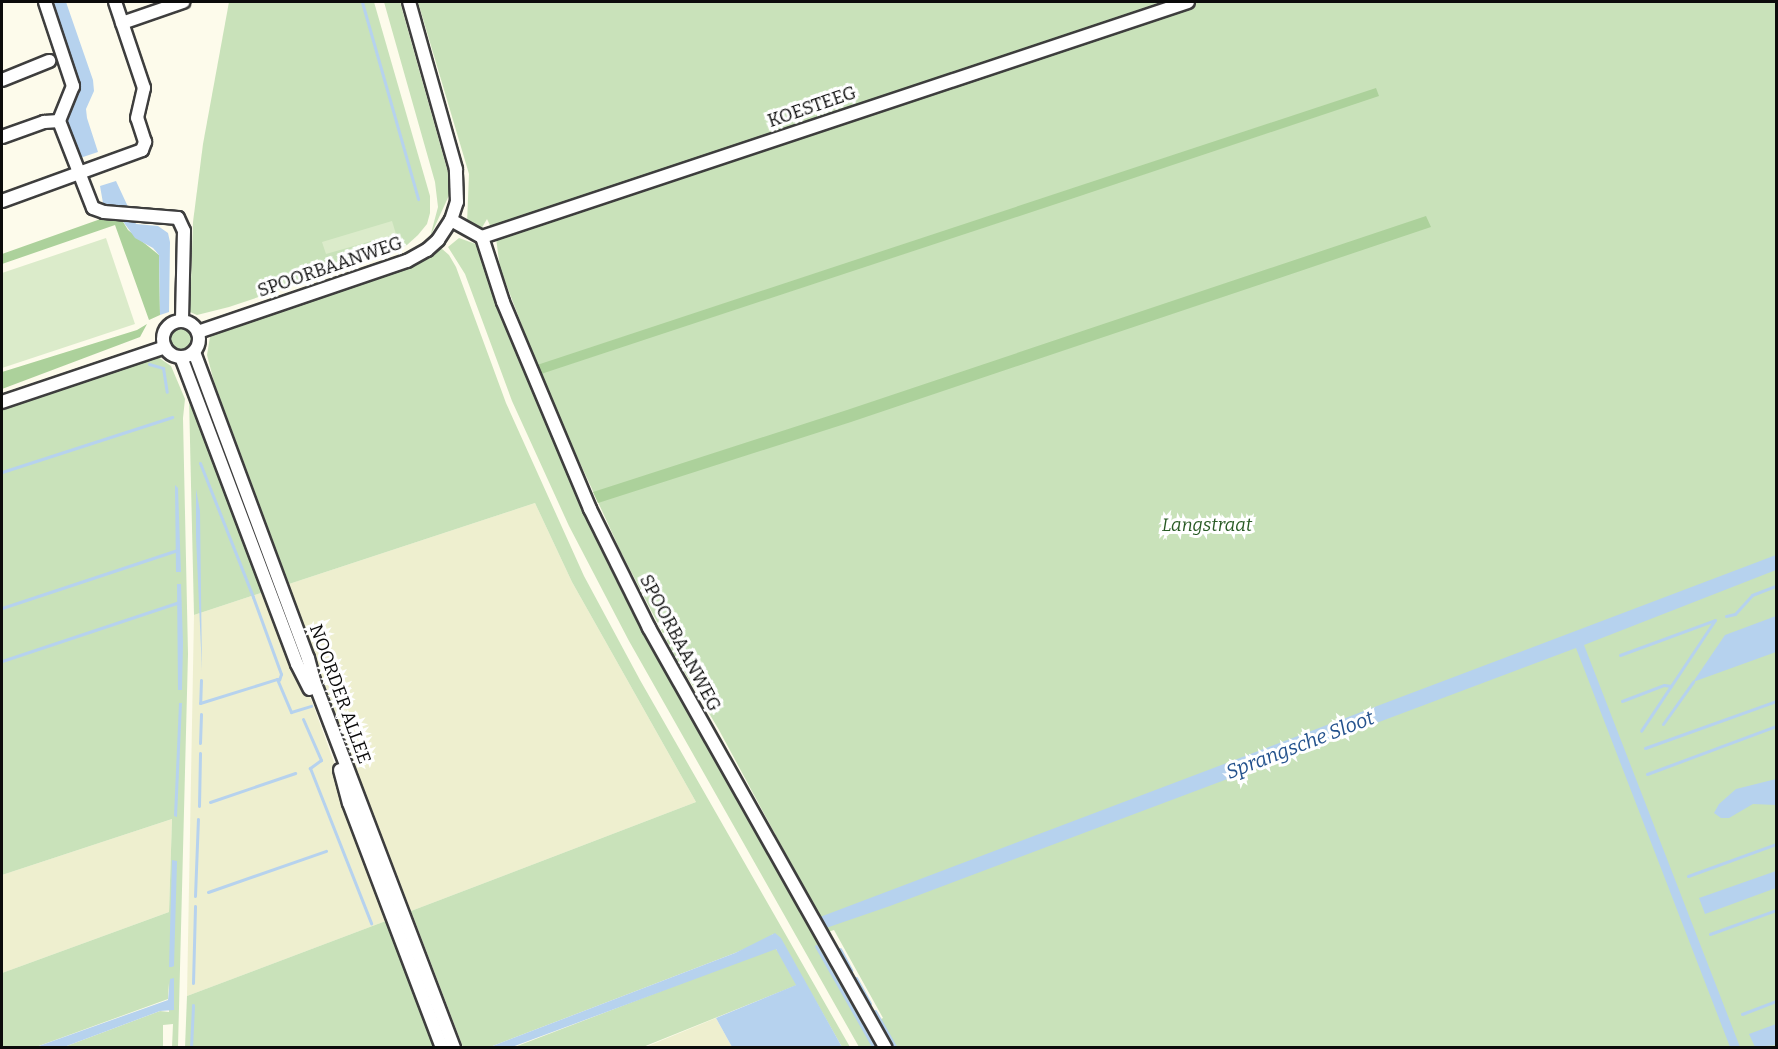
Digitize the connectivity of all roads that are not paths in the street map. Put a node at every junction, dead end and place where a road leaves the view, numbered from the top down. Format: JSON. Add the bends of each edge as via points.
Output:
{"nodes":[{"id":1,"x":45,"y":2,"type":"edge"},
{"id":2,"x":114,"y":2,"type":"edge"},
{"id":3,"x":183,"y":2,"type":"edge"},
{"id":4,"x":408,"y":2,"type":"edge"},
{"id":5,"x":1188,"y":2,"type":"edge"},
{"id":6,"x":122,"y":23,"type":"junction"},
{"id":7,"x":49,"y":61,"type":"dead end"},
{"id":8,"x":2,"y":80,"type":"edge"},
{"id":9,"x":58,"y":121,"type":"junction"},
{"id":10,"x":2,"y":137,"type":"edge"},
{"id":11,"x":79,"y":173,"type":"junction"},
{"id":12,"x":2,"y":201,"type":"edge"},
{"id":13,"x":451,"y":220,"type":"junction"},
{"id":14,"x":482,"y":237,"type":"junction"},
{"id":15,"x":182,"y":321,"type":"junction"},
{"id":16,"x":198,"y":332,"type":"junction"},
{"id":17,"x":165,"y":347,"type":"junction"},
{"id":18,"x":194,"y":352,"type":"junction"},
{"id":19,"x":182,"y":357,"type":"junction"},
{"id":20,"x":2,"y":402,"type":"edge"},
{"id":21,"x":385,"y":881,"type":"junction"},
{"id":22,"x":442,"y":1047,"type":"edge"},
{"id":23,"x":454,"y":1047,"type":"edge"},
{"id":24,"x":886,"y":1047,"type":"edge"}],
"edges":[{"from":1,"to":9,"type":"street","via":[[73,86]]},
{"from":2,"to":6,"type":"street"},
{"from":3,"to":6,"type":"street"},
{"from":4,"to":13,"type":"street","name":"SPOORBAANWEG","via":[[456,169],[458,202]]},
{"from":5,"to":14,"type":"street","name":"KOESTEEG"},
{"from":6,"to":11,"type":"street","via":[[144,88],[137,118],[144,147],[139,153]]},
{"from":7,"to":8,"type":"street"},
{"from":9,"to":10,"type":"street"},
{"from":9,"to":11,"type":"street"},
{"from":11,"to":12,"type":"street"},
{"from":11,"to":15,"type":"street","via":[[93,208],[178,218],[184,231]]},
{"from":13,"to":14,"type":"street"},
{"from":13,"to":16,"type":"street","name":"SPOORBAANWEG","via":[[438,240],[407,261]]},
{"from":14,"to":24,"type":"street","name":"SPOORBAANWEG","via":[[503,302],[554,429],[649,628]]},
{"from":15,"to":16,"type":"street"},
{"from":15,"to":17,"type":"street","via":[[172,323],[165,331]]},
{"from":16,"to":18,"type":"street"},
{"from":17,"to":19,"type":"street","via":[[172,355]]},
{"from":17,"to":20,"type":"street"},
{"from":18,"to":19,"type":"street"},
{"from":18,"to":21,"type":"street","name":"NOORDER ALLEE","via":[[308,658]]},
{"from":19,"to":21,"type":"street","name":"NOORDER ALLEE","via":[[297,664]]},
{"from":21,"to":22,"type":"street","name":"NOORDER ALLEE"},
{"from":21,"to":23,"type":"street","name":"NOORDER ALLEE"}]}
